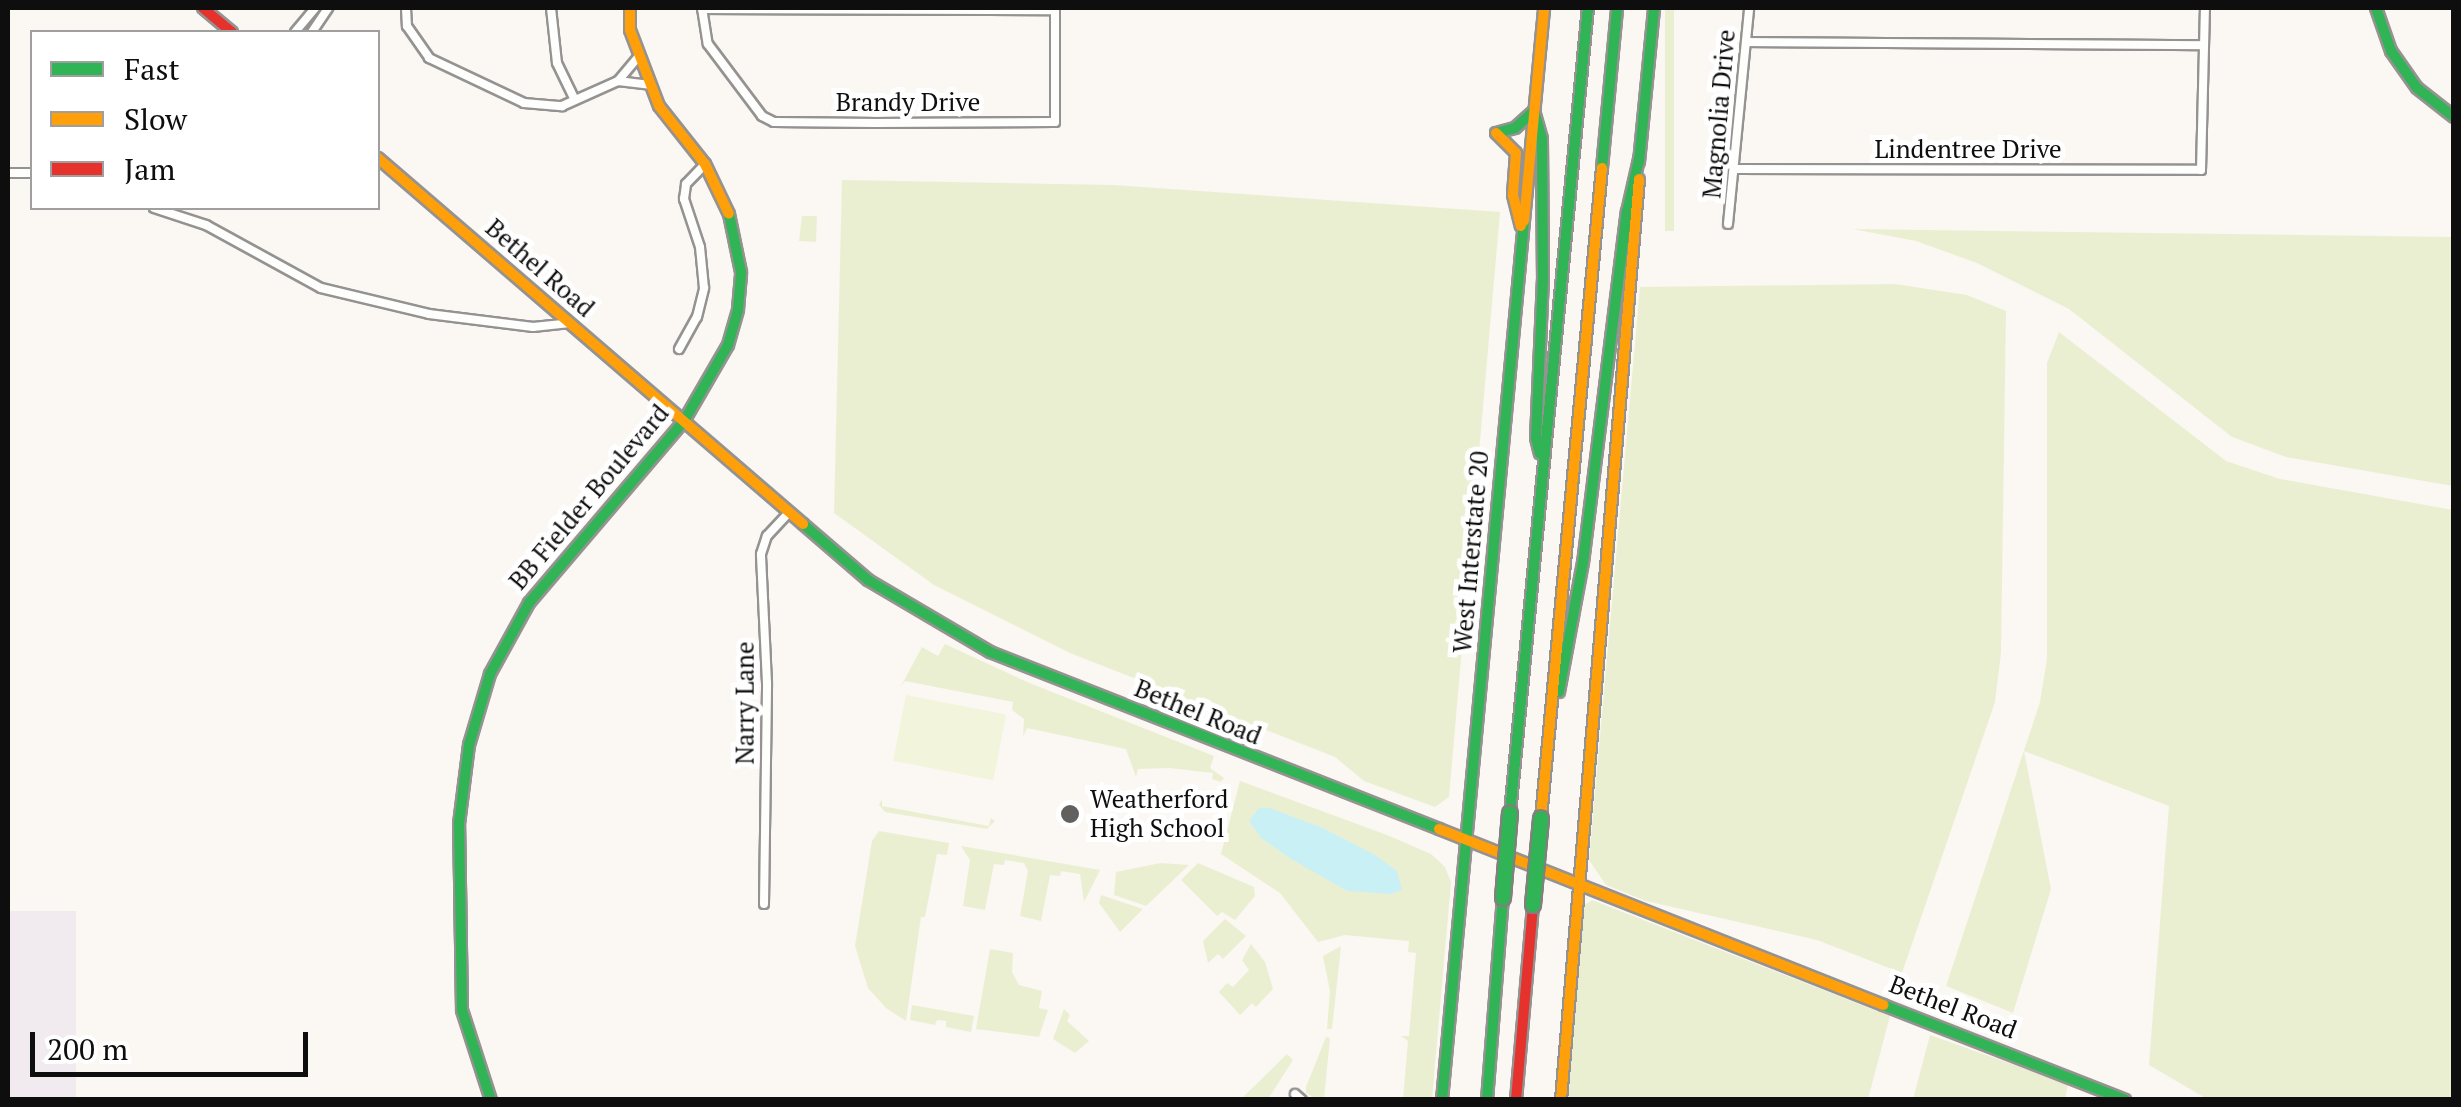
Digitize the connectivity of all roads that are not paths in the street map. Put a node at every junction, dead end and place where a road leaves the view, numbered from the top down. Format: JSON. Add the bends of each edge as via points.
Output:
{"nodes":[{"id":1,"x":203,"y":8,"type":"edge"},
{"id":2,"x":314,"y":8,"type":"edge"},
{"id":3,"x":328,"y":8,"type":"edge"},
{"id":4,"x":406,"y":8,"type":"edge"},
{"id":5,"x":551,"y":8,"type":"edge"},
{"id":6,"x":630,"y":8,"type":"edge"},
{"id":7,"x":702,"y":8,"type":"edge"},
{"id":8,"x":1544,"y":8,"type":"edge"},
{"id":9,"x":1588,"y":8,"type":"edge"},
{"id":10,"x":1617,"y":8,"type":"edge"},
{"id":11,"x":1654,"y":8,"type":"edge"},
{"id":12,"x":1748,"y":8,"type":"edge"},
{"id":13,"x":2204,"y":8,"type":"edge"},
{"id":14,"x":2376,"y":8,"type":"edge"},
{"id":15,"x":1055,"y":9,"type":"edge"},
{"id":16,"x":230,"y":30,"type":"edge"},
{"id":17,"x":297,"y":30,"type":"edge"},
{"id":18,"x":313,"y":30,"type":"edge"},
{"id":19,"x":1746,"y":42,"type":"junction"},
{"id":20,"x":2204,"y":45,"type":"junction"},
{"id":21,"x":638,"y":56,"type":"junction"},
{"id":22,"x":618,"y":81,"type":"junction"},
{"id":23,"x":650,"y":85,"type":"junction"},
{"id":24,"x":575,"y":100,"type":"junction"},
{"id":25,"x":1534,"y":111,"type":"junction"},
{"id":26,"x":2454,"y":118,"type":"edge"},
{"id":27,"x":1640,"y":159,"type":"junction"},
{"id":28,"x":380,"y":160,"type":"edge"},
{"id":29,"x":705,"y":164,"type":"junction"},
{"id":30,"x":1734,"y":169,"type":"junction"},
{"id":31,"x":160,"y":210,"type":"edge"},
{"id":32,"x":1728,"y":224,"type":"dead end"},
{"id":33,"x":1523,"y":233,"type":"junction"},
{"id":34,"x":570,"y":323,"type":"junction"},
{"id":35,"x":680,"y":350,"type":"dead end"},
{"id":36,"x":684,"y":421,"type":"junction"},
{"id":37,"x":1544,"y":467,"type":"junction"},
{"id":38,"x":789,"y":512,"type":"junction"},
{"id":39,"x":1552,"y":711,"type":"junction"},
{"id":40,"x":1468,"y":842,"type":"junction"},
{"id":41,"x":1580,"y":883,"type":"junction"},
{"id":42,"x":764,"y":904,"type":"dead end"},
{"id":43,"x":492,"y":1100,"type":"edge"},
{"id":44,"x":1442,"y":1100,"type":"edge"},
{"id":45,"x":1486,"y":1100,"type":"edge"},
{"id":46,"x":1516,"y":1100,"type":"edge"},
{"id":47,"x":1560,"y":1100,"type":"edge"},
{"id":48,"x":2126,"y":1100,"type":"edge"}],
"edges":[{"from":1,"to":16,"type":"main road"},
{"from":2,"to":17,"type":"street"},
{"from":3,"to":18,"type":"street"},
{"from":4,"to":24,"type":"street","via":[[414,42],[459,74],[524,104],[550,108]]},
{"from":5,"to":24,"type":"street","via":[[557,63]]},
{"from":6,"to":21,"type":"main road","name":"BB Fielder Boulevard"},
{"from":7,"to":15,"type":"street"},
{"from":7,"to":15,"type":"street","name":"Brandy Drive","via":[[708,44],[762,116],[774,122],[1055,122]]},
{"from":8,"to":25,"type":"main road","name":"West Interstate 20"},
{"from":9,"to":37,"type":"main road"},
{"from":10,"to":39,"type":"main road"},
{"from":11,"to":27,"type":"main road"},
{"from":12,"to":19,"type":"street","name":"Magnolia Drive"},
{"from":13,"to":20,"type":"street"},
{"from":14,"to":26,"type":"main road","via":[[2391,52],[2417,88]]},
{"from":19,"to":20,"type":"street"},
{"from":19,"to":30,"type":"street","name":"Magnolia Drive"},
{"from":20,"to":30,"type":"street","name":"Lindentree Drive","via":[[2202,170]]},
{"from":21,"to":22,"type":"street"},
{"from":21,"to":23,"type":"main road","name":"BB Fielder Boulevard"},
{"from":22,"to":23,"type":"street"},
{"from":22,"to":24,"type":"street"},
{"from":23,"to":29,"type":"main road","name":"BB Fielder Boulevard","via":[[658,106]]},
{"from":25,"to":33,"type":"main road","name":"West Interstate 20"},
{"from":25,"to":33,"type":"main road","via":[[1496,133],[1516,153],[1513,195]]},
{"from":25,"to":37,"type":"main road","via":[[1542,139],[1536,438]]},
{"from":27,"to":39,"type":"main road","via":[[1627,212],[1578,598],[1564,682]]},
{"from":27,"to":41,"type":"main road"},
{"from":28,"to":34,"type":"main road","name":"Bethel Road"},
{"from":29,"to":35,"type":"street","via":[[686,184],[684,198],[704,288]]},
{"from":29,"to":36,"type":"main road","name":"BB Fielder Boulevard","via":[[736,234],[738,309],[728,345]]},
{"from":30,"to":32,"type":"street","name":"Magnolia Drive"},
{"from":31,"to":34,"type":"street","via":[[206,225],[321,288],[429,314],[533,327]]},
{"from":33,"to":40,"type":"main road","name":"West Interstate 20"},
{"from":34,"to":36,"type":"main road","name":"Bethel Road"},
{"from":36,"to":38,"type":"main road","name":"Bethel Road"},
{"from":36,"to":43,"type":"main road","name":"BB Fielder Boulevard","via":[[529,602],[490,674],[469,744],[459,824],[462,1010]]},
{"from":37,"to":45,"type":"main road","bridge":true},
{"from":38,"to":40,"type":"main road","name":"Bethel Road","via":[[868,580],[990,652]]},
{"from":38,"to":42,"type":"street","name":"Narry Lane","via":[[761,554]]},
{"from":39,"to":46,"type":"main road","bridge":true},
{"from":40,"to":41,"type":"main road","name":"Bethel Road"},
{"from":40,"to":44,"type":"main road","name":"West Interstate 20"},
{"from":41,"to":47,"type":"main road"},
{"from":41,"to":48,"type":"main road","name":"Bethel Road"}]}
